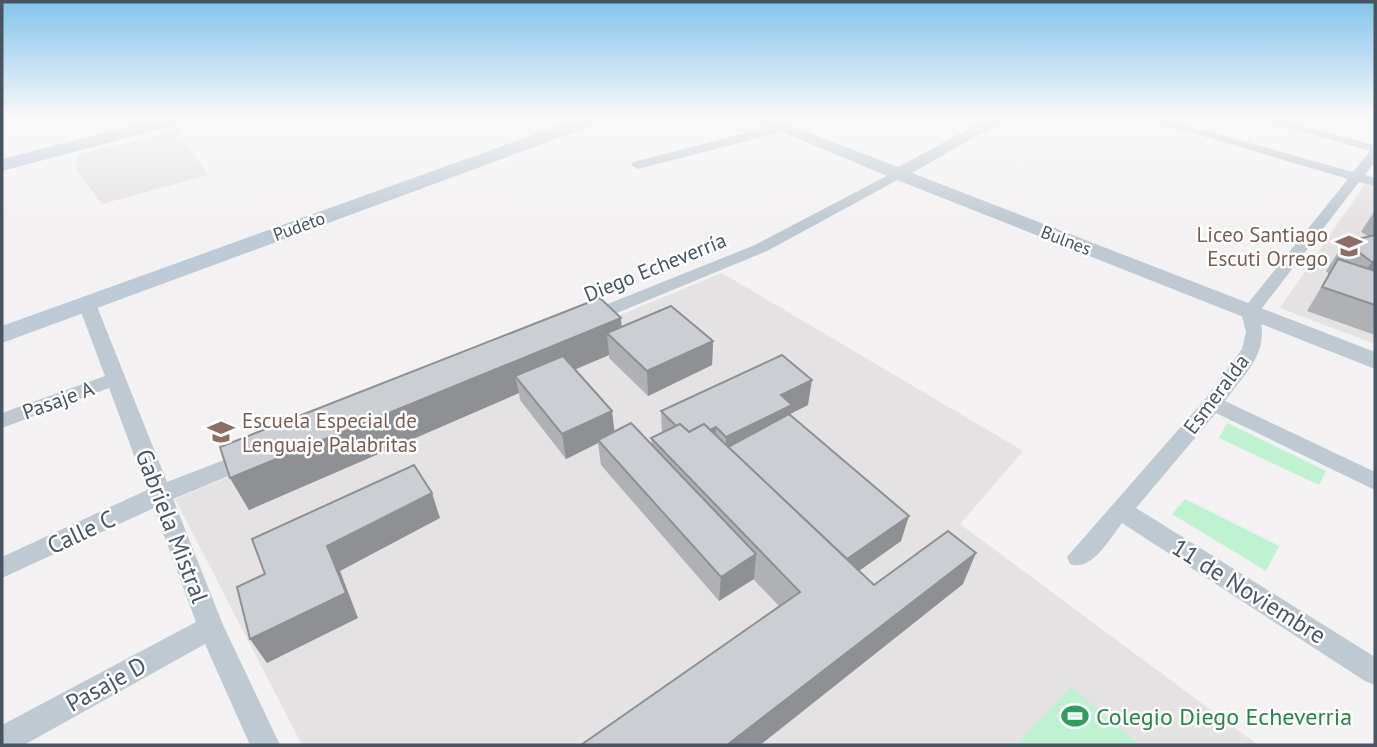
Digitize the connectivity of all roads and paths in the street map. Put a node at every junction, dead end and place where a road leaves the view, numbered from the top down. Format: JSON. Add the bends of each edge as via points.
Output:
{"nodes":[{"id":1,"x":48,"y":153,"type":"edge"},
{"id":2,"x":501,"y":153,"type":"edge"},
{"id":3,"x":685,"y":153,"type":"edge"},
{"id":4,"x":844,"y":153,"type":"edge"},
{"id":5,"x":937,"y":153,"type":"edge"},
{"id":6,"x":1272,"y":153,"type":"edge"},
{"id":7,"x":1374,"y":153,"type":"edge"},
{"id":8,"x":2,"y":165,"type":"edge"},
{"id":9,"x":638,"y":165,"type":"dead end"},
{"id":10,"x":898,"y":174,"type":"junction"},
{"id":11,"x":1358,"y":177,"type":"junction"},
{"id":12,"x":1375,"y":182,"type":"edge"},
{"id":13,"x":87,"y":304,"type":"junction"},
{"id":14,"x":1250,"y":312,"type":"junction"},
{"id":15,"x":569,"y":327,"type":"edge"},
{"id":16,"x":2,"y":335,"type":"edge"},
{"id":17,"x":1375,"y":361,"type":"edge"},
{"id":18,"x":115,"y":379,"type":"junction"},
{"id":19,"x":1213,"y":403,"type":"junction"},
{"id":20,"x":2,"y":421,"type":"edge"},
{"id":21,"x":262,"y":453,"type":"edge"},
{"id":22,"x":1375,"y":482,"type":"edge"},
{"id":23,"x":159,"y":495,"type":"junction"},
{"id":24,"x":1122,"y":511,"type":"junction"},
{"id":25,"x":1079,"y":557,"type":"dead end"},
{"id":26,"x":2,"y":568,"type":"edge"},
{"id":27,"x":211,"y":627,"type":"junction"},
{"id":28,"x":1375,"y":672,"type":"edge"},
{"id":29,"x":2,"y":741,"type":"edge"},
{"id":30,"x":265,"y":745,"type":"edge"}],
"edges":[{"from":1,"to":8,"type":"main road"},
{"from":2,"to":13,"type":"main road","name":"Pudeto"},
{"from":3,"to":9,"type":"street"},
{"from":4,"to":10,"type":"street","name":"Bulnes"},
{"from":5,"to":10,"type":"street","name":"Diego Echeverría"},
{"from":6,"to":11,"type":"street"},
{"from":7,"to":11,"type":"street"},
{"from":10,"to":14,"type":"street","name":"Bulnes"},
{"from":10,"to":15,"type":"street","name":"Diego Echeverría","via":[[761,248]]},
{"from":11,"to":12,"type":"street"},
{"from":11,"to":14,"type":"street"},
{"from":13,"to":16,"type":"main road","name":"Pudeto"},
{"from":13,"to":18,"type":"street","name":"Gabriela Mistral"},
{"from":14,"to":17,"type":"street","name":"Bulnes"},
{"from":14,"to":19,"type":"street","name":"Esmeralda","via":[[1255,332],[1251,350]]},
{"from":18,"to":20,"type":"street","name":"Pasaje A"},
{"from":18,"to":23,"type":"street","name":"Gabriela Mistral"},
{"from":19,"to":22,"type":"street"},
{"from":19,"to":24,"type":"street","name":"Esmeralda"},
{"from":21,"to":23,"type":"street"},
{"from":23,"to":26,"type":"street","name":"Calle C"},
{"from":23,"to":27,"type":"street","name":"Gabriela Mistral"},
{"from":24,"to":25,"type":"street","name":"Esmeralda"},
{"from":24,"to":28,"type":"street","name":"11 de Noviembre"},
{"from":27,"to":29,"type":"street","name":"Pasaje D"},
{"from":27,"to":30,"type":"street","name":"Gabriela Mistral"}]}
